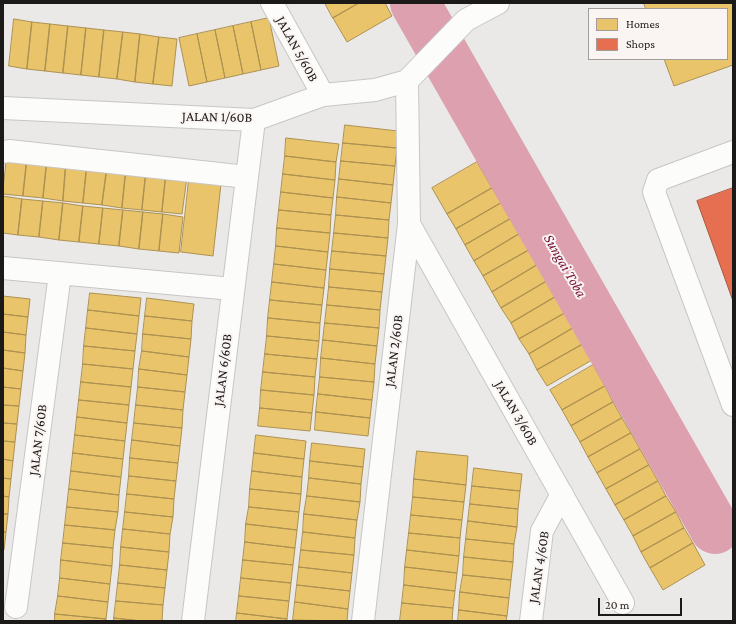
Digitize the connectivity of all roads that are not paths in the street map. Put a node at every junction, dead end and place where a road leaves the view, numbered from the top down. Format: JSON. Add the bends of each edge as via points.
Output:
{"nodes":[{"id":1,"x":272,"y":3,"type":"edge"},
{"id":2,"x":498,"y":3,"type":"edge"},
{"id":3,"x":414,"y":74,"type":"junction"},
{"id":4,"x":323,"y":95,"type":"junction"},
{"id":5,"x":3,"y":108,"type":"edge"},
{"id":6,"x":254,"y":120,"type":"junction"},
{"id":7,"x":3,"y":152,"type":"edge"},
{"id":8,"x":733,"y":152,"type":"edge"},
{"id":9,"x":247,"y":177,"type":"junction"},
{"id":10,"x":409,"y":224,"type":"junction"},
{"id":11,"x":3,"y":268,"type":"edge"},
{"id":12,"x":60,"y":274,"type":"junction"},
{"id":13,"x":233,"y":289,"type":"junction"},
{"id":14,"x":733,"y":405,"type":"edge"},
{"id":15,"x":562,"y":494,"type":"junction"},
{"id":16,"x":623,"y":603,"type":"dead end"},
{"id":17,"x":16,"y":607,"type":"dead end"},
{"id":18,"x":193,"y":621,"type":"edge"},
{"id":19,"x":363,"y":621,"type":"edge"},
{"id":20,"x":531,"y":621,"type":"edge"}],
"edges":[{"from":1,"to":4,"type":"street","name":"JALAN 5/60B"},
{"from":2,"to":3,"type":"street","via":[[466,20]]},
{"from":3,"to":4,"type":"street","name":"JALAN 1/60B","via":[[375,90]]},
{"from":3,"to":10,"type":"street","name":"JALAN 2/60B"},
{"from":4,"to":6,"type":"street","name":"JALAN 1/60B"},
{"from":5,"to":6,"type":"street","name":"JALAN 1/60B"},
{"from":6,"to":9,"type":"street","name":"JALAN 6/60B"},
{"from":7,"to":9,"type":"street"},
{"from":8,"to":14,"type":"street","via":[[658,180],[654,192]]},
{"from":9,"to":13,"type":"street","name":"JALAN 6/60B"},
{"from":10,"to":15,"type":"street","name":"JALAN 3/60B"},
{"from":10,"to":19,"type":"street","name":"JALAN 2/60B"},
{"from":11,"to":12,"type":"street"},
{"from":12,"to":13,"type":"street"},
{"from":12,"to":17,"type":"street","name":"JALAN 7/60B"},
{"from":13,"to":18,"type":"street","name":"JALAN 6/60B"},
{"from":15,"to":16,"type":"street","name":"JALAN 3/60B"},
{"from":15,"to":20,"type":"street","name":"JALAN 4/60B","via":[[542,531]]}]}
